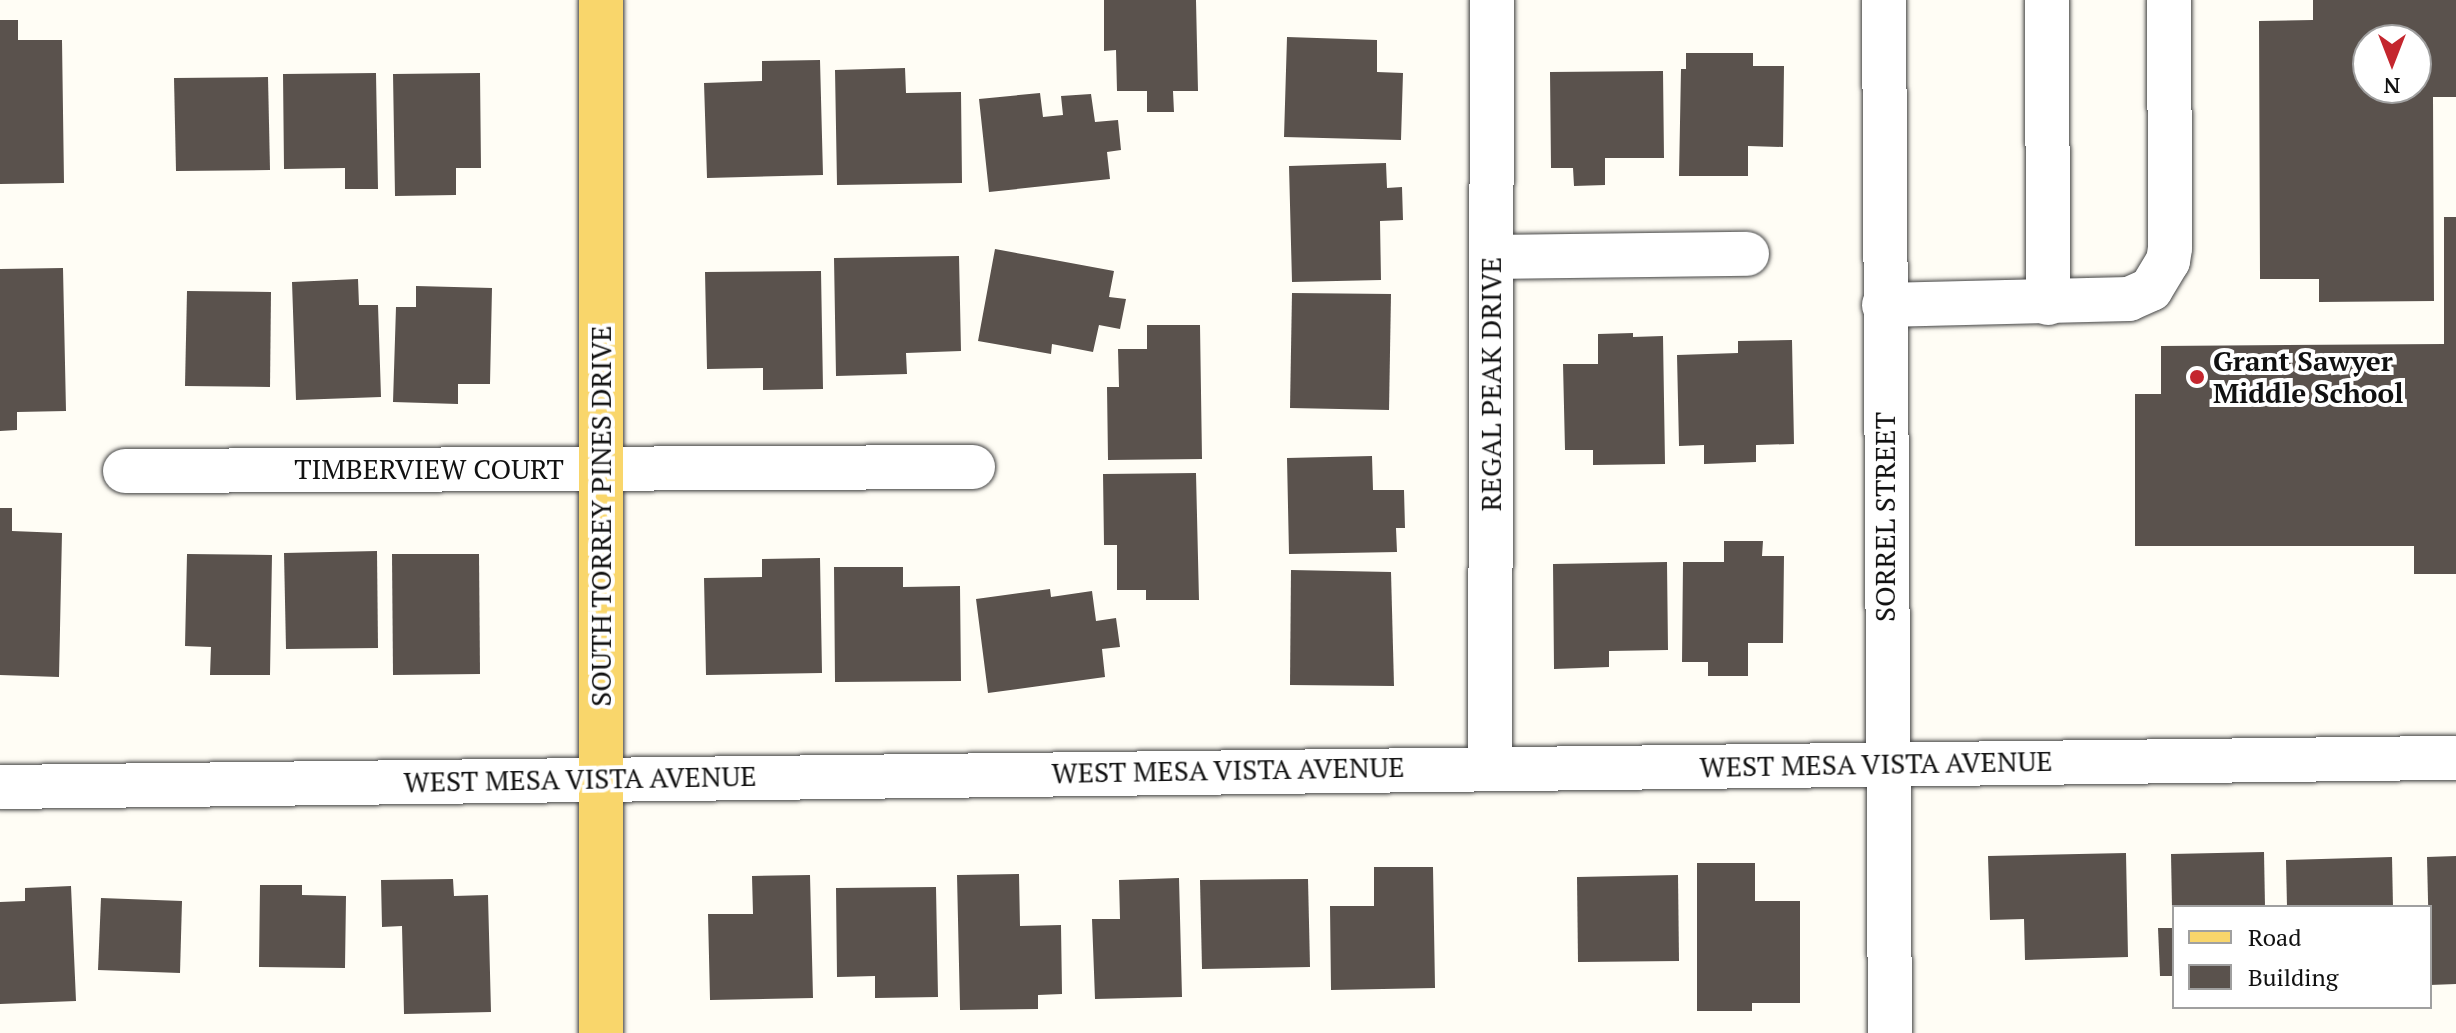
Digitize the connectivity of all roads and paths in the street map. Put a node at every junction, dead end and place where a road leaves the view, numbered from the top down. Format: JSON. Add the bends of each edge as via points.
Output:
{"nodes":[{"id":1,"x":601,"y":0,"type":"edge"},
{"id":2,"x":1492,"y":0,"type":"edge"},
{"id":3,"x":1884,"y":0,"type":"edge"},
{"id":4,"x":2047,"y":0,"type":"edge"},
{"id":5,"x":2169,"y":0,"type":"edge"},
{"id":6,"x":1747,"y":254,"type":"dead end"},
{"id":7,"x":1492,"y":257,"type":"junction"},
{"id":8,"x":2048,"y":303,"type":"junction"},
{"id":9,"x":1884,"y":305,"type":"junction"},
{"id":10,"x":973,"y":467,"type":"dead end"},
{"id":11,"x":601,"y":468,"type":"junction"},
{"id":12,"x":125,"y":471,"type":"dead end"},
{"id":13,"x":2456,"y":758,"type":"edge"},
{"id":14,"x":1886,"y":764,"type":"junction"},
{"id":15,"x":1490,"y":767,"type":"junction"},
{"id":16,"x":601,"y":778,"type":"junction"},
{"id":17,"x":0,"y":787,"type":"edge"},
{"id":18,"x":601,"y":1033,"type":"edge"},
{"id":19,"x":1890,"y":1033,"type":"edge"}],
"edges":[{"from":1,"to":11,"type":"main road","name":"SOUTH TORREY PINES DRIVE"},
{"from":2,"to":7,"type":"street","name":"REGAL PEAK DRIVE"},
{"from":3,"to":9,"type":"street","name":"SORREL STREET"},
{"from":4,"to":8,"type":"street"},
{"from":5,"to":8,"type":"street","via":[[2168,261],[2161,277],[2141,295]]},
{"from":6,"to":7,"type":"street"},
{"from":7,"to":15,"type":"street","name":"REGAL PEAK DRIVE"},
{"from":8,"to":9,"type":"street"},
{"from":9,"to":14,"type":"street","name":"SORREL STREET"},
{"from":10,"to":11,"type":"street","name":"TIMBERVIEW COURT"},
{"from":11,"to":12,"type":"street","name":"TIMBERVIEW COURT"},
{"from":11,"to":16,"type":"main road","name":"SOUTH TORREY PINES DRIVE"},
{"from":13,"to":14,"type":"street","name":"WEST MESA VISTA AVENUE"},
{"from":14,"to":15,"type":"street","name":"WEST MESA VISTA AVENUE"},
{"from":14,"to":19,"type":"street","name":"SORREL STREET"},
{"from":15,"to":16,"type":"street","name":"WEST MESA VISTA AVENUE"},
{"from":16,"to":17,"type":"street","name":"WEST MESA VISTA AVENUE"},
{"from":16,"to":18,"type":"main road","name":"SOUTH TORREY PINES DRIVE"}]}
